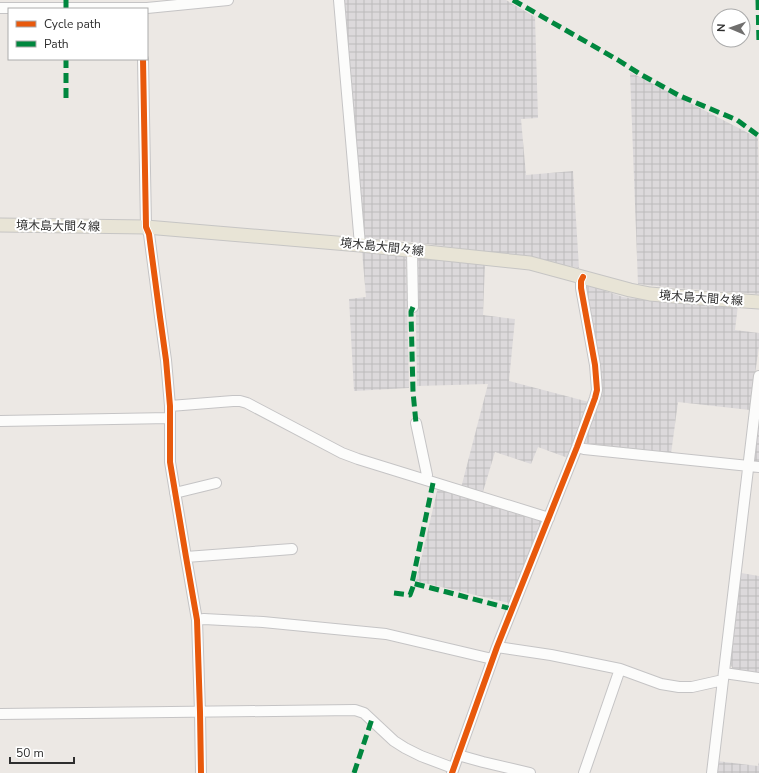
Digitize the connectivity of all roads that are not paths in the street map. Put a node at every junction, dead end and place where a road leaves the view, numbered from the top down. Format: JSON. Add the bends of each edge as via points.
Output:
{"nodes":[{"id":1,"x":228,"y":0,"type":"edge"},
{"id":2,"x":339,"y":0,"type":"edge"},
{"id":3,"x":141,"y":6,"type":"edge"},
{"id":4,"x":0,"y":8,"type":"edge"},
{"id":5,"x":143,"y":60,"type":"edge"},
{"id":6,"x":0,"y":225,"type":"edge"},
{"id":7,"x":146,"y":227,"type":"junction"},
{"id":8,"x":360,"y":245,"type":"junction"},
{"id":9,"x":412,"y":250,"type":"junction"},
{"id":10,"x":583,"y":277,"type":"junction"},
{"id":11,"x":759,"y":302,"type":"edge"},
{"id":12,"x":413,"y":307,"type":"dead end"},
{"id":13,"x":759,"y":376,"type":"edge"},
{"id":14,"x":170,"y":406,"type":"junction"},
{"id":15,"x":170,"y":418,"type":"junction"},
{"id":16,"x":0,"y":421,"type":"edge"},
{"id":17,"x":416,"y":422,"type":"dead end"},
{"id":18,"x":577,"y":447,"type":"junction"},
{"id":19,"x":748,"y":465,"type":"junction"},
{"id":20,"x":759,"y":466,"type":"edge"},
{"id":21,"x":426,"y":480,"type":"junction"},
{"id":22,"x":216,"y":483,"type":"dead end"},
{"id":23,"x":175,"y":493,"type":"junction"},
{"id":24,"x":549,"y":518,"type":"junction"},
{"id":25,"x":292,"y":549,"type":"dead end"},
{"id":26,"x":186,"y":557,"type":"junction"},
{"id":27,"x":197,"y":620,"type":"junction"},
{"id":28,"x":497,"y":647,"type":"junction"},
{"id":29,"x":492,"y":660,"type":"junction"},
{"id":30,"x":620,"y":669,"type":"junction"},
{"id":31,"x":723,"y":676,"type":"junction"},
{"id":32,"x":759,"y":678,"type":"edge"},
{"id":33,"x":200,"y":712,"type":"junction"},
{"id":34,"x":0,"y":714,"type":"edge"},
{"id":35,"x":458,"y":755,"type":"junction"},
{"id":36,"x":453,"y":771,"type":"edge"},
{"id":37,"x":201,"y":773,"type":"edge"},
{"id":38,"x":530,"y":773,"type":"edge"},
{"id":39,"x":584,"y":773,"type":"edge"},
{"id":40,"x":712,"y":773,"type":"edge"}],
"edges":[{"from":1,"to":3,"type":"street"},
{"from":2,"to":8,"type":"street"},
{"from":3,"to":4,"type":"street"},
{"from":5,"to":7,"type":"street"},
{"from":6,"to":7,"type":"main road","name":"境木島大間々線"},
{"from":7,"to":8,"type":"main road","name":"境木島大間々線"},
{"from":7,"to":14,"type":"street","via":[[166,360]]},
{"from":8,"to":9,"type":"main road","name":"境木島大間々線"},
{"from":9,"to":10,"type":"main road","name":"境木島大間々線","via":[[530,263]]},
{"from":9,"to":12,"type":"street"},
{"from":10,"to":11,"type":"main road","name":"境木島大間々線","via":[[650,294]]},
{"from":10,"to":18,"type":"street","via":[[581,288],[597,390]]},
{"from":13,"to":19,"type":"street"},
{"from":14,"to":15,"type":"street"},
{"from":14,"to":21,"type":"street","via":[[240,401],[247,403],[342,453]]},
{"from":15,"to":16,"type":"street"},
{"from":15,"to":23,"type":"street","via":[[170,452]]},
{"from":17,"to":21,"type":"street"},
{"from":18,"to":19,"type":"street"},
{"from":18,"to":24,"type":"street"},
{"from":19,"to":20,"type":"street"},
{"from":19,"to":31,"type":"street"},
{"from":21,"to":24,"type":"street"},
{"from":22,"to":23,"type":"street"},
{"from":23,"to":26,"type":"street"},
{"from":24,"to":28,"type":"street"},
{"from":25,"to":26,"type":"street"},
{"from":26,"to":27,"type":"street"},
{"from":27,"to":29,"type":"street","via":[[263,622],[386,634]]},
{"from":27,"to":33,"type":"street"},
{"from":28,"to":29,"type":"street"},
{"from":28,"to":30,"type":"street"},
{"from":29,"to":35,"type":"street"},
{"from":30,"to":31,"type":"street","via":[[661,684],[679,687],[692,687]]},
{"from":30,"to":39,"type":"street"},
{"from":31,"to":32,"type":"street"},
{"from":31,"to":40,"type":"street"},
{"from":33,"to":34,"type":"street"},
{"from":33,"to":36,"type":"street","via":[[355,710],[372,719],[394,741],[405,748]]},
{"from":33,"to":37,"type":"street"},
{"from":35,"to":36,"type":"street"},
{"from":35,"to":38,"type":"street"}]}
